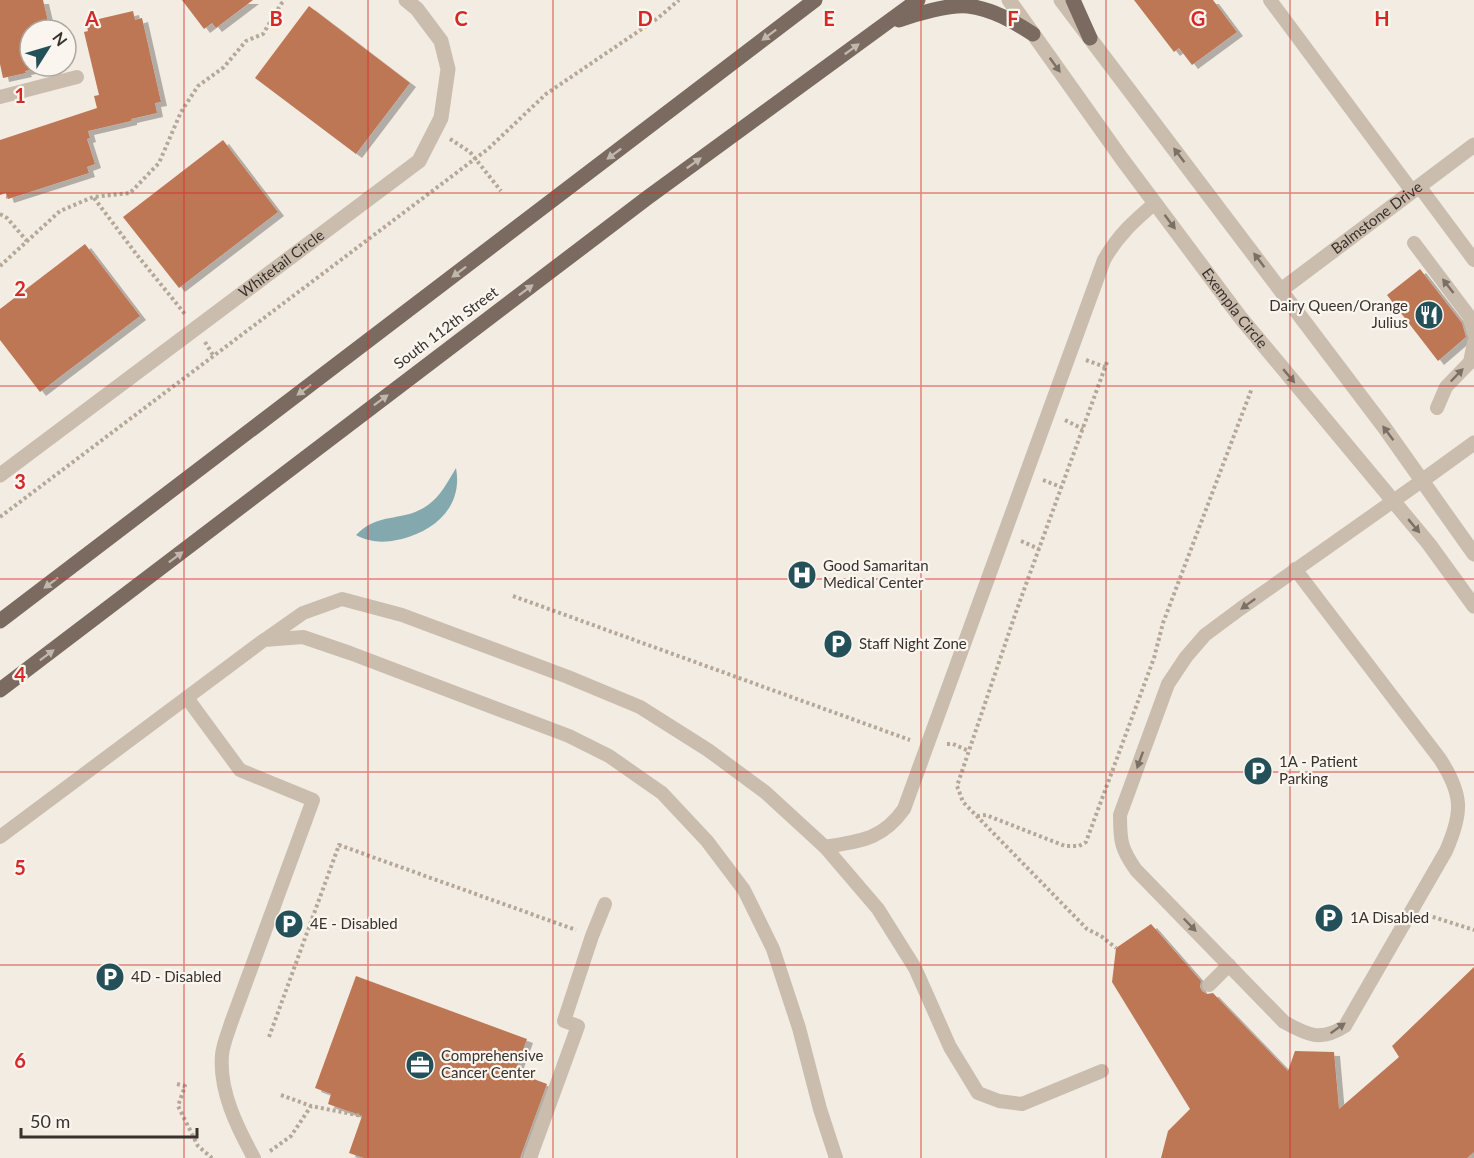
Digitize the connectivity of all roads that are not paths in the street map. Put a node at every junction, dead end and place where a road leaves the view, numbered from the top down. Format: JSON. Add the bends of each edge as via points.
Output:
{"nodes":[{"id":1,"x":406,"y":0,"type":"edge"},
{"id":2,"x":815,"y":0,"type":"edge"},
{"id":3,"x":918,"y":0,"type":"edge"},
{"id":4,"x":1009,"y":0,"type":"edge"},
{"id":5,"x":1061,"y":0,"type":"edge"},
{"id":6,"x":1073,"y":0,"type":"edge"},
{"id":7,"x":1270,"y":0,"type":"edge"},
{"id":8,"x":887,"y":24,"type":"junction"},
{"id":9,"x":1033,"y":34,"type":"junction"},
{"id":10,"x":1090,"y":38,"type":"junction"},
{"id":11,"x":73,"y":78,"type":"edge"},
{"id":12,"x":0,"y":98,"type":"edge"},
{"id":13,"x":1474,"y":145,"type":"edge"},
{"id":14,"x":1415,"y":189,"type":"junction"},
{"id":15,"x":1155,"y":203,"type":"junction"},
{"id":16,"x":1414,"y":243,"type":"dead end"},
{"id":17,"x":1474,"y":260,"type":"edge"},
{"id":18,"x":1281,"y":290,"type":"junction"},
{"id":19,"x":1474,"y":333,"type":"edge"},
{"id":20,"x":1474,"y":342,"type":"edge"},
{"id":21,"x":1437,"y":408,"type":"dead end"},
{"id":22,"x":1474,"y":443,"type":"edge"},
{"id":23,"x":0,"y":475,"type":"edge"},
{"id":24,"x":1423,"y":480,"type":"junction"},
{"id":25,"x":1393,"y":501,"type":"junction"},
{"id":26,"x":1474,"y":554,"type":"edge"},
{"id":27,"x":1295,"y":569,"type":"junction"},
{"id":28,"x":1474,"y":606,"type":"edge"},
{"id":29,"x":0,"y":622,"type":"edge"},
{"id":30,"x":264,"y":640,"type":"junction"},
{"id":31,"x":0,"y":690,"type":"edge"},
{"id":32,"x":187,"y":698,"type":"junction"},
{"id":33,"x":0,"y":837,"type":"edge"},
{"id":34,"x":825,"y":847,"type":"junction"},
{"id":35,"x":605,"y":904,"type":"dead end"},
{"id":36,"x":1229,"y":965,"type":"junction"},
{"id":37,"x":1209,"y":984,"type":"dead end"},
{"id":38,"x":1102,"y":1071,"type":"dead end"},
{"id":39,"x":254,"y":1158,"type":"edge"},
{"id":40,"x":530,"y":1158,"type":"edge"},
{"id":41,"x":836,"y":1158,"type":"edge"}],
"edges":[{"from":1,"to":23,"type":"street","name":"Whitetail Circle","via":[[441,41],[448,69],[441,118],[419,161]]},
{"from":2,"to":29,"type":"main road","one_way":true},
{"from":3,"to":8,"type":"main road","name":"South 112th Street"},
{"from":4,"to":9,"type":"street","name":"Exempla Circle"},
{"from":5,"to":10,"type":"street"},
{"from":6,"to":10,"type":"main road"},
{"from":7,"to":14,"type":"lane"},
{"from":8,"to":9,"type":"main road","via":[[922,13],[967,6],[997,14]]},
{"from":31,"to":8,"type":"main road","name":"South 112th Street","one_way":true,"via":[[647,198]]},
{"from":9,"to":15,"type":"street","name":"Exempla Circle","one_way":true},
{"from":18,"to":10,"type":"street","one_way":true},
{"from":11,"to":12,"type":"lane"},
{"from":13,"to":14,"type":"street","name":"Balmstone Drive"},
{"from":14,"to":17,"type":"lane"},
{"from":14,"to":18,"type":"street","name":"Balmstone Drive"},
{"from":15,"to":25,"type":"street","name":"Exempla Circle","one_way":true,"via":[[1240,317]]},
{"from":15,"to":34,"type":"lane","via":[[1114,242],[1104,260],[904,809],[878,835]]},
{"from":19,"to":16,"type":"lane","one_way":true,"via":[[1469,316]]},
{"from":24,"to":18,"type":"street","one_way":true},
{"from":21,"to":20,"type":"lane","one_way":true,"via":[[1446,387],[1470,362]]},
{"from":22,"to":24,"type":"street"},
{"from":24,"to":25,"type":"lane"},
{"from":24,"to":26,"type":"street"},
{"from":25,"to":27,"type":"lane"},
{"from":25,"to":28,"type":"street","name":"Exempla Circle","one_way":true},
{"from":27,"to":36,"type":"lane","one_way":true,"via":[[1205,635],[1186,657],[1168,684],[1120,815],[1120,837],[1136,870]]},
{"from":36,"to":27,"type":"lane","one_way":true,"via":[[1284,1022],[1317,1036],[1334,1033],[1345,1026],[1455,830],[1459,804],[1454,781]]},
{"from":30,"to":32,"type":"lane"},
{"from":30,"to":34,"type":"lane","via":[[303,613],[342,599],[413,619],[640,707],[765,792]]},
{"from":30,"to":41,"type":"lane","via":[[303,637],[558,732],[609,756],[662,793],[707,841],[744,890],[773,949]]},
{"from":32,"to":33,"type":"lane"},
{"from":32,"to":39,"type":"lane","via":[[240,770],[313,800],[222,1054],[222,1080]]},
{"from":34,"to":38,"type":"lane","via":[[884,919],[915,968],[950,1047],[978,1093],[1022,1104]]},
{"from":35,"to":40,"type":"lane","via":[[564,1021],[578,1026]]},
{"from":36,"to":37,"type":"lane"}]}
